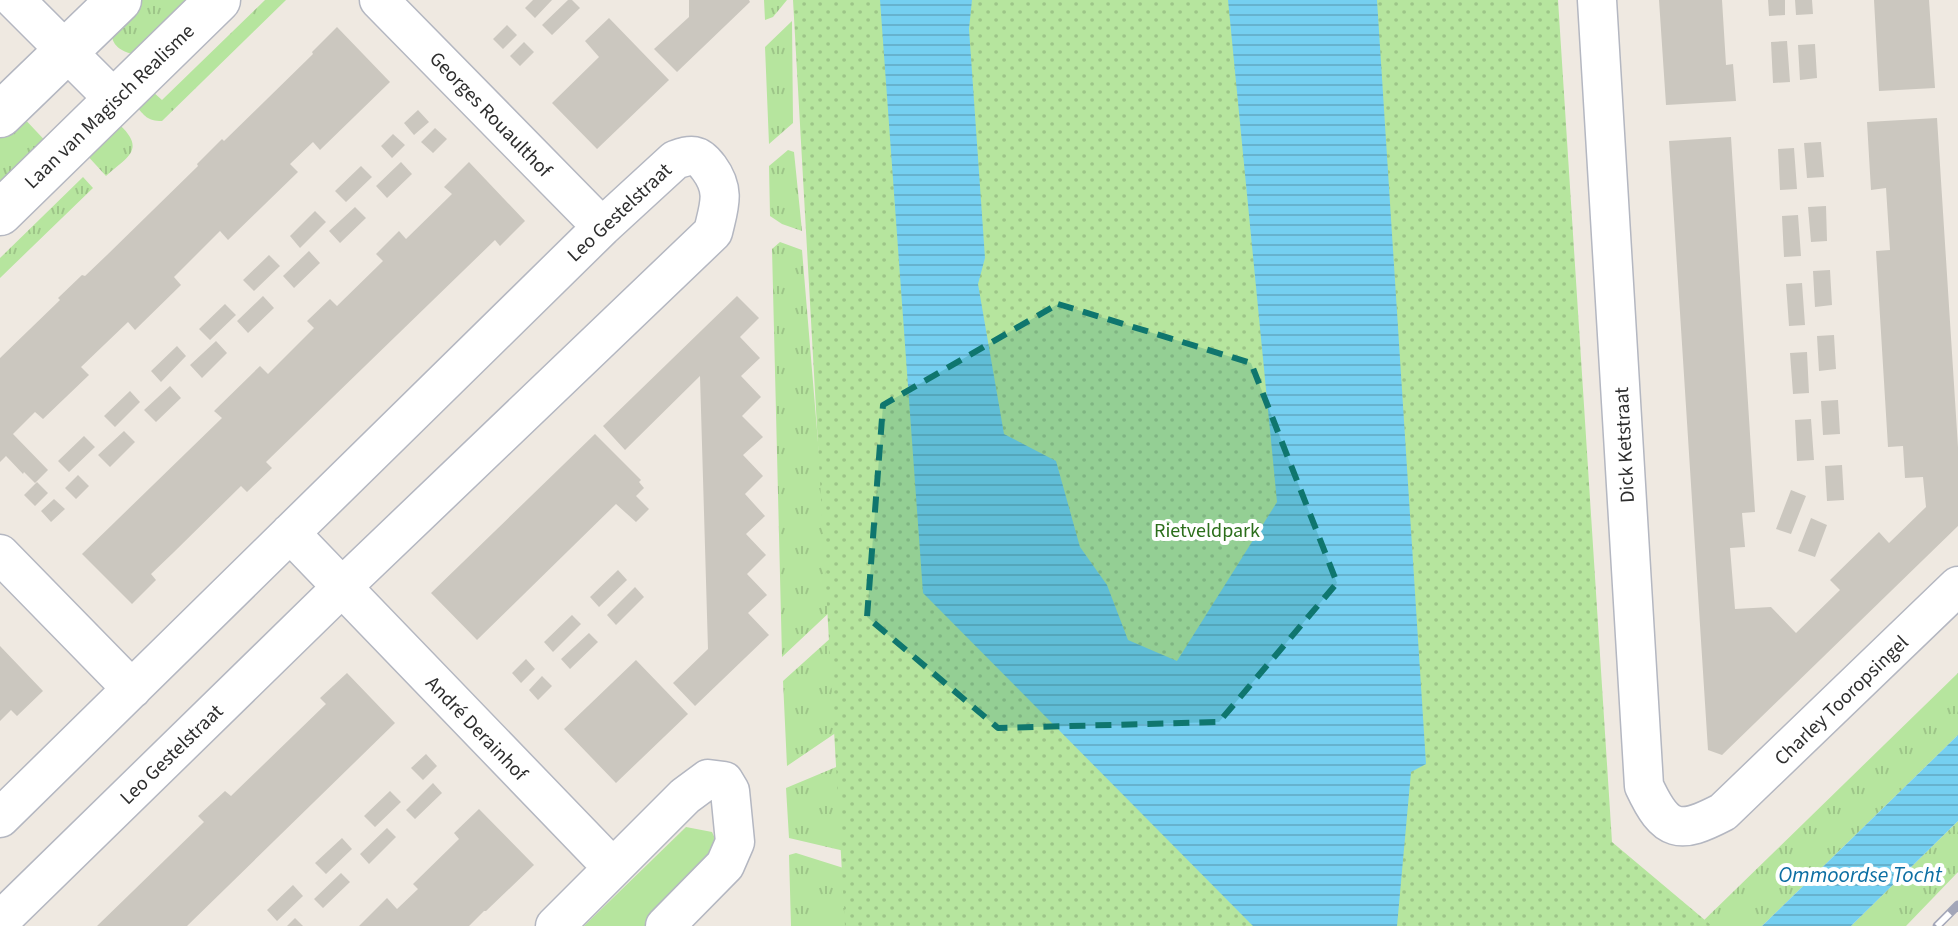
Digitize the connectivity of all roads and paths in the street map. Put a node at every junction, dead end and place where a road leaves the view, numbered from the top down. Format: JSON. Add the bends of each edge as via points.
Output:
{"nodes":[{"id":1,"x":15,"y":0,"type":"edge"},
{"id":2,"x":119,"y":0,"type":"edge"},
{"id":3,"x":218,"y":0,"type":"edge"},
{"id":4,"x":379,"y":0,"type":"edge"},
{"id":5,"x":1597,"y":0,"type":"edge"},
{"id":6,"x":67,"y":51,"type":"junction"},
{"id":7,"x":115,"y":100,"type":"junction"},
{"id":8,"x":0,"y":115,"type":"edge"},
{"id":9,"x":0,"y":213,"type":"edge"},
{"id":10,"x":602,"y":227,"type":"junction"},
{"id":11,"x":290,"y":533,"type":"junction"},
{"id":12,"x":0,"y":554,"type":"edge"},
{"id":13,"x":1958,"y":586,"type":"edge"},
{"id":14,"x":342,"y":587,"type":"junction"},
{"id":15,"x":132,"y":689,"type":"junction"},
{"id":16,"x":1723,"y":812,"type":"joint"},
{"id":17,"x":0,"y":818,"type":"edge"},
{"id":18,"x":613,"y":868,"type":"junction"},
{"id":19,"x":0,"y":921,"type":"edge"},
{"id":20,"x":555,"y":926,"type":"edge"},
{"id":21,"x":665,"y":926,"type":"edge"}],
"edges":[{"from":1,"to":6,"type":"street"},
{"from":2,"to":6,"type":"main road"},
{"from":3,"to":7,"type":"main road","name":"Laan van Magisch Realisme"},
{"from":4,"to":10,"type":"street","name":"Georges Rouaulthof"},
{"from":5,"to":16,"type":"street","name":"Dick Ketstraat","via":[[1644,786],[1671,825],[1686,828]]},
{"from":6,"to":7,"type":"street"},
{"from":6,"to":8,"type":"main road"},
{"from":7,"to":9,"type":"main road","name":"Laan van Magisch Realisme"},
{"from":10,"to":11,"type":"street","name":"Leo Gestelstraat"},
{"from":10,"to":14,"type":"street","name":"Leo Gestelstraat","via":[[675,160],[701,158],[717,179],[720,197],[713,232]]},
{"from":11,"to":14,"type":"street"},
{"from":11,"to":15,"type":"street","name":"Leo Gestelstraat"},
{"from":12,"to":15,"type":"street"},
{"from":13,"to":16,"type":"street","name":"Charley Tooropsingel"},
{"from":14,"to":18,"type":"street","name":"André Derainhof"},
{"from":14,"to":19,"type":"street","name":"Leo Gestelstraat"},
{"from":15,"to":17,"type":"street","name":"Leo Gestelstraat"},
{"from":18,"to":20,"type":"street"},
{"from":18,"to":21,"type":"street","via":[[685,796],[708,779],[724,781],[730,791],[735,842],[725,865]]}]}
